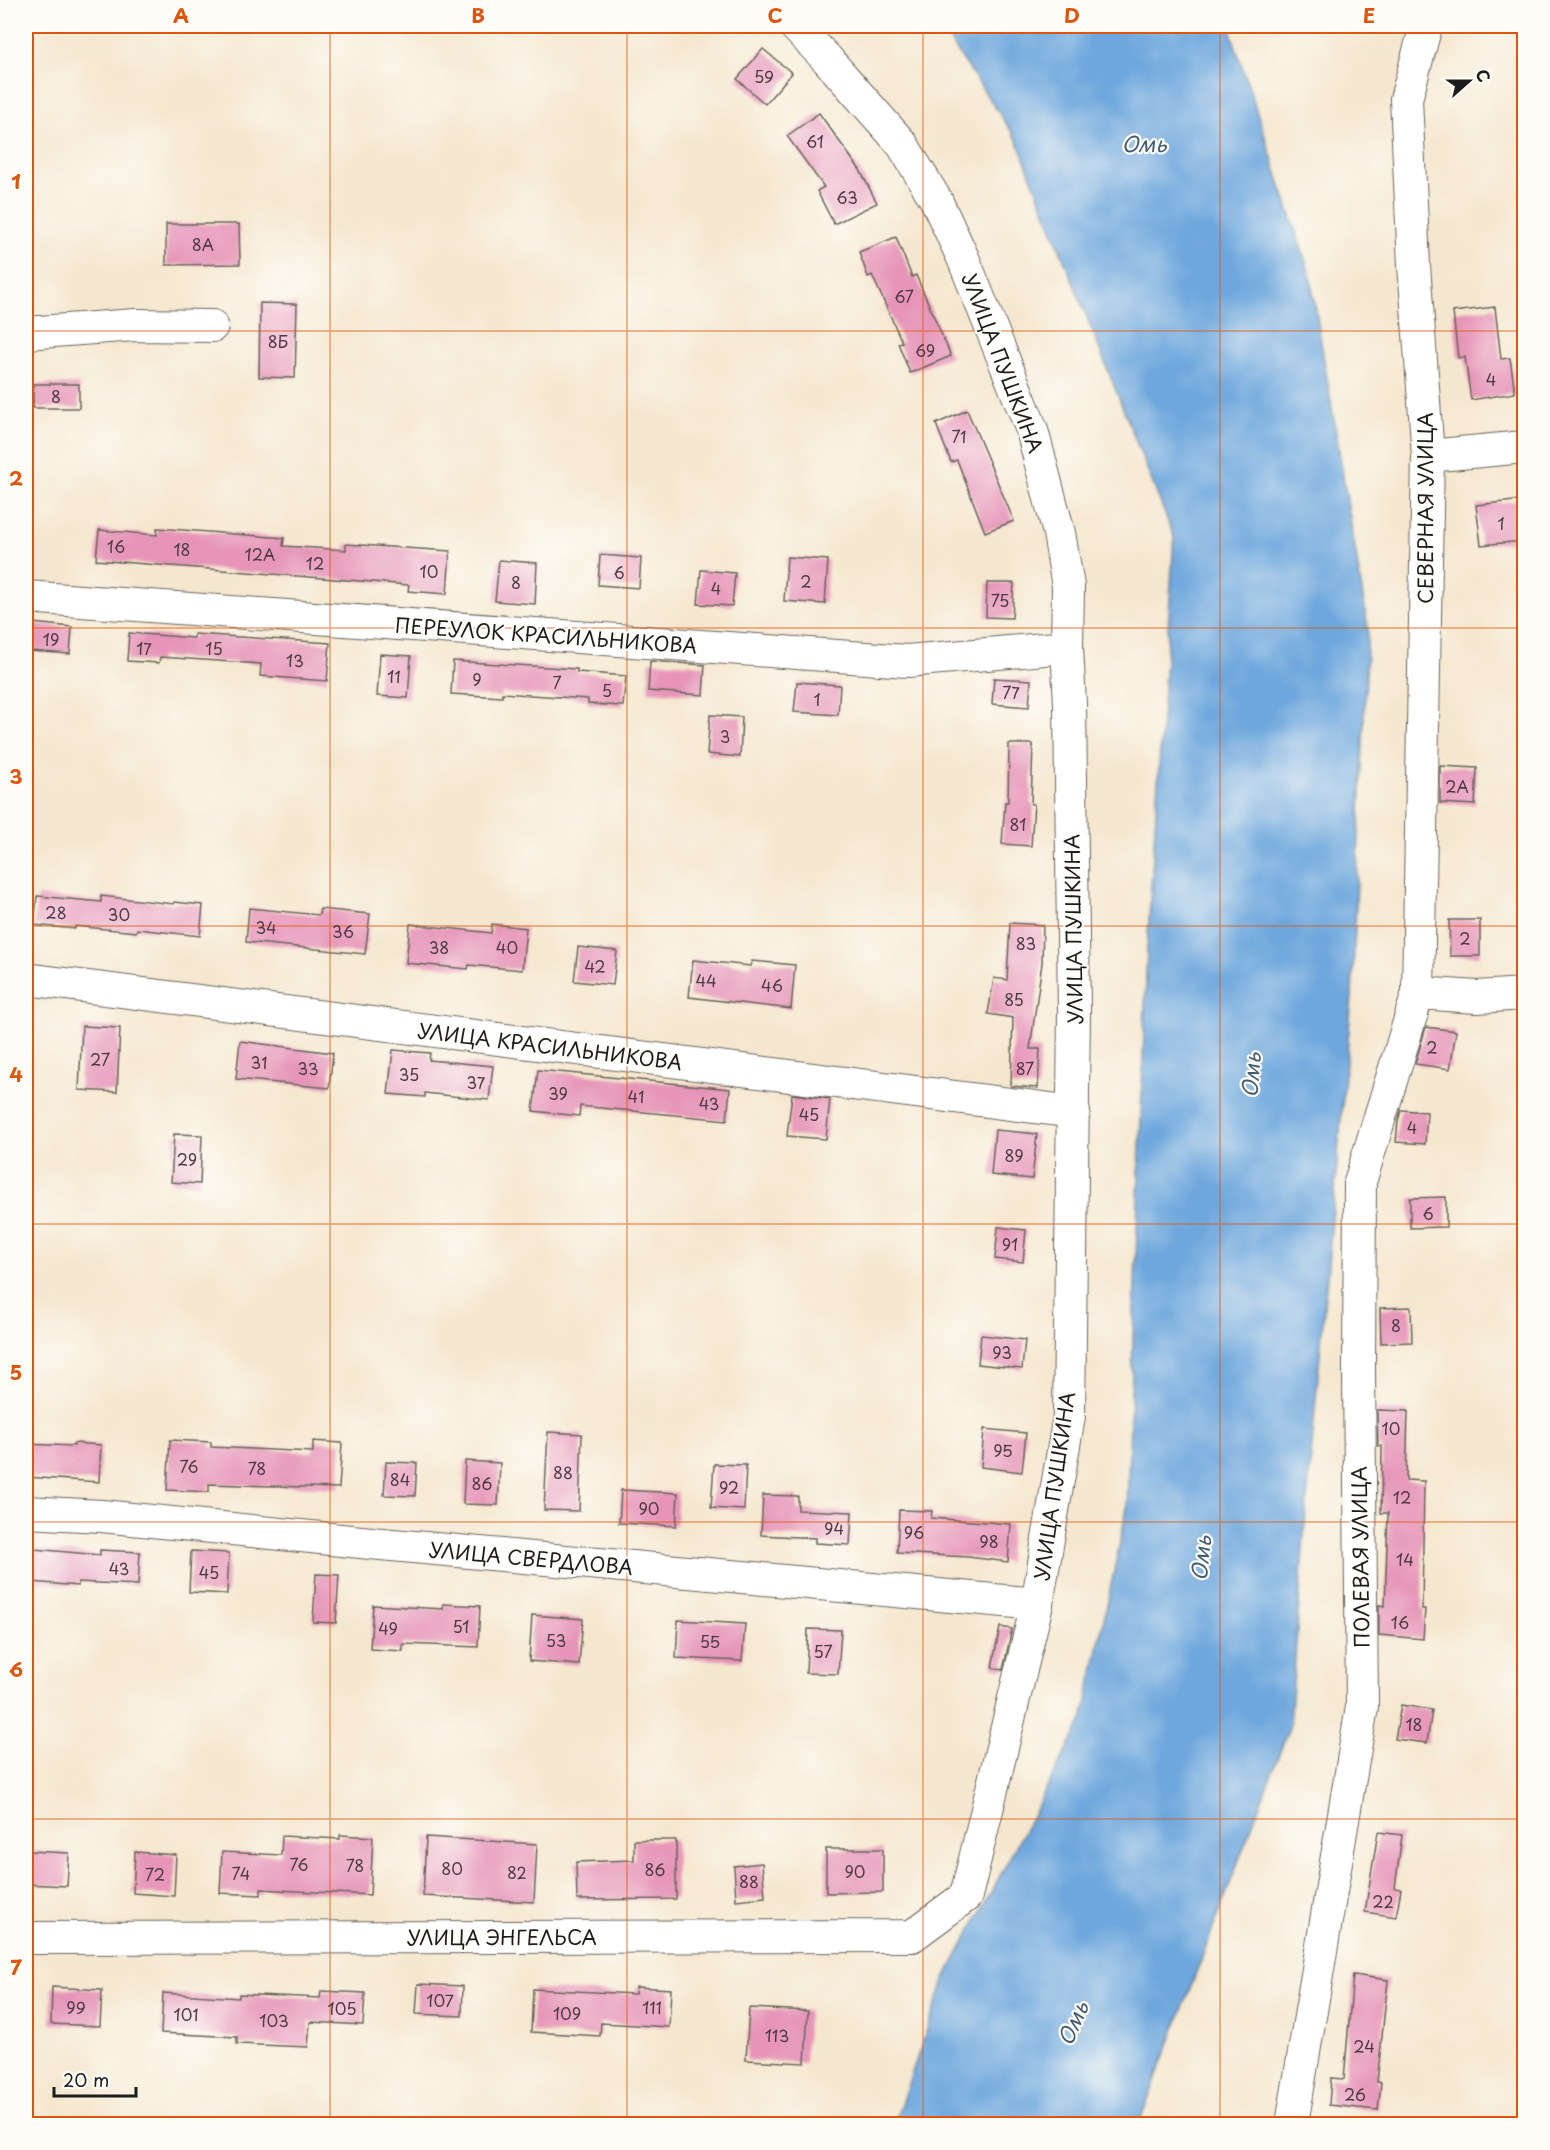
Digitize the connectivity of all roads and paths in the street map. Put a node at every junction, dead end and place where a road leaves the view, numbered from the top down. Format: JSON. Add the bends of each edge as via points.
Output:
{"nodes":[{"id":1,"x":795,"y":26,"type":"edge"},
{"id":2,"x":1426,"y":26,"type":"edge"},
{"id":3,"x":212,"y":326,"type":"dead end"},
{"id":4,"x":26,"y":333,"type":"edge"},
{"id":5,"x":1524,"y":447,"type":"edge"},
{"id":6,"x":1428,"y":456,"type":"junction"},
{"id":7,"x":26,"y":597,"type":"edge"},
{"id":8,"x":1067,"y":648,"type":"junction"},
{"id":9,"x":26,"y":979,"type":"edge"},
{"id":10,"x":1418,"y":993,"type":"junction"},
{"id":11,"x":1524,"y":994,"type":"edge"},
{"id":12,"x":1074,"y":1113,"type":"junction"},
{"id":13,"x":26,"y":1512,"type":"edge"},
{"id":14,"x":1037,"y":1605,"type":"junction"},
{"id":15,"x":966,"y":1896,"type":"joint"},
{"id":16,"x":26,"y":1938,"type":"edge"},
{"id":17,"x":1292,"y":2124,"type":"edge"}],
"edges":[{"from":1,"to":8,"type":"street","name":"УЛИЦА ПУШКИНА","via":[[902,144],[936,200],[963,258],[1035,442],[1059,533],[1068,586]]},
{"from":2,"to":6,"type":"street","name":"СЕВЕРНАЯ УЛИЦА","via":[[1406,99]]},
{"from":3,"to":4,"type":"street"},
{"from":5,"to":6,"type":"street"},
{"from":6,"to":10,"type":"street","name":"СЕВЕРНАЯ УЛИЦА"},
{"from":7,"to":8,"type":"street","name":"ПЕРЕУЛОК КРАСИЛЬНИКОВА","via":[[907,661]]},
{"from":8,"to":12,"type":"street","name":"УЛИЦА ПУШКИНА"},
{"from":9,"to":12,"type":"street","name":"УЛИЦА КРАСИЛЬНИКОВА"},
{"from":10,"to":11,"type":"street","via":[[1477,997]]},
{"from":10,"to":17,"type":"street","name":"ПОЛЕВАЯ УЛИЦА","via":[[1360,1182],[1362,1707]]},
{"from":12,"to":14,"type":"street","name":"УЛИЦА ПУШКИНА","via":[[1069,1416]]},
{"from":13,"to":14,"type":"street","name":"УЛИЦА СВЕРДЛОВА"},
{"from":14,"to":15,"type":"street","name":"УЛИЦА ПУШКИНА"},
{"from":15,"to":16,"type":"street","name":"УЛИЦА ЭНГЕЛЬСА","via":[[912,1936]]}]}
